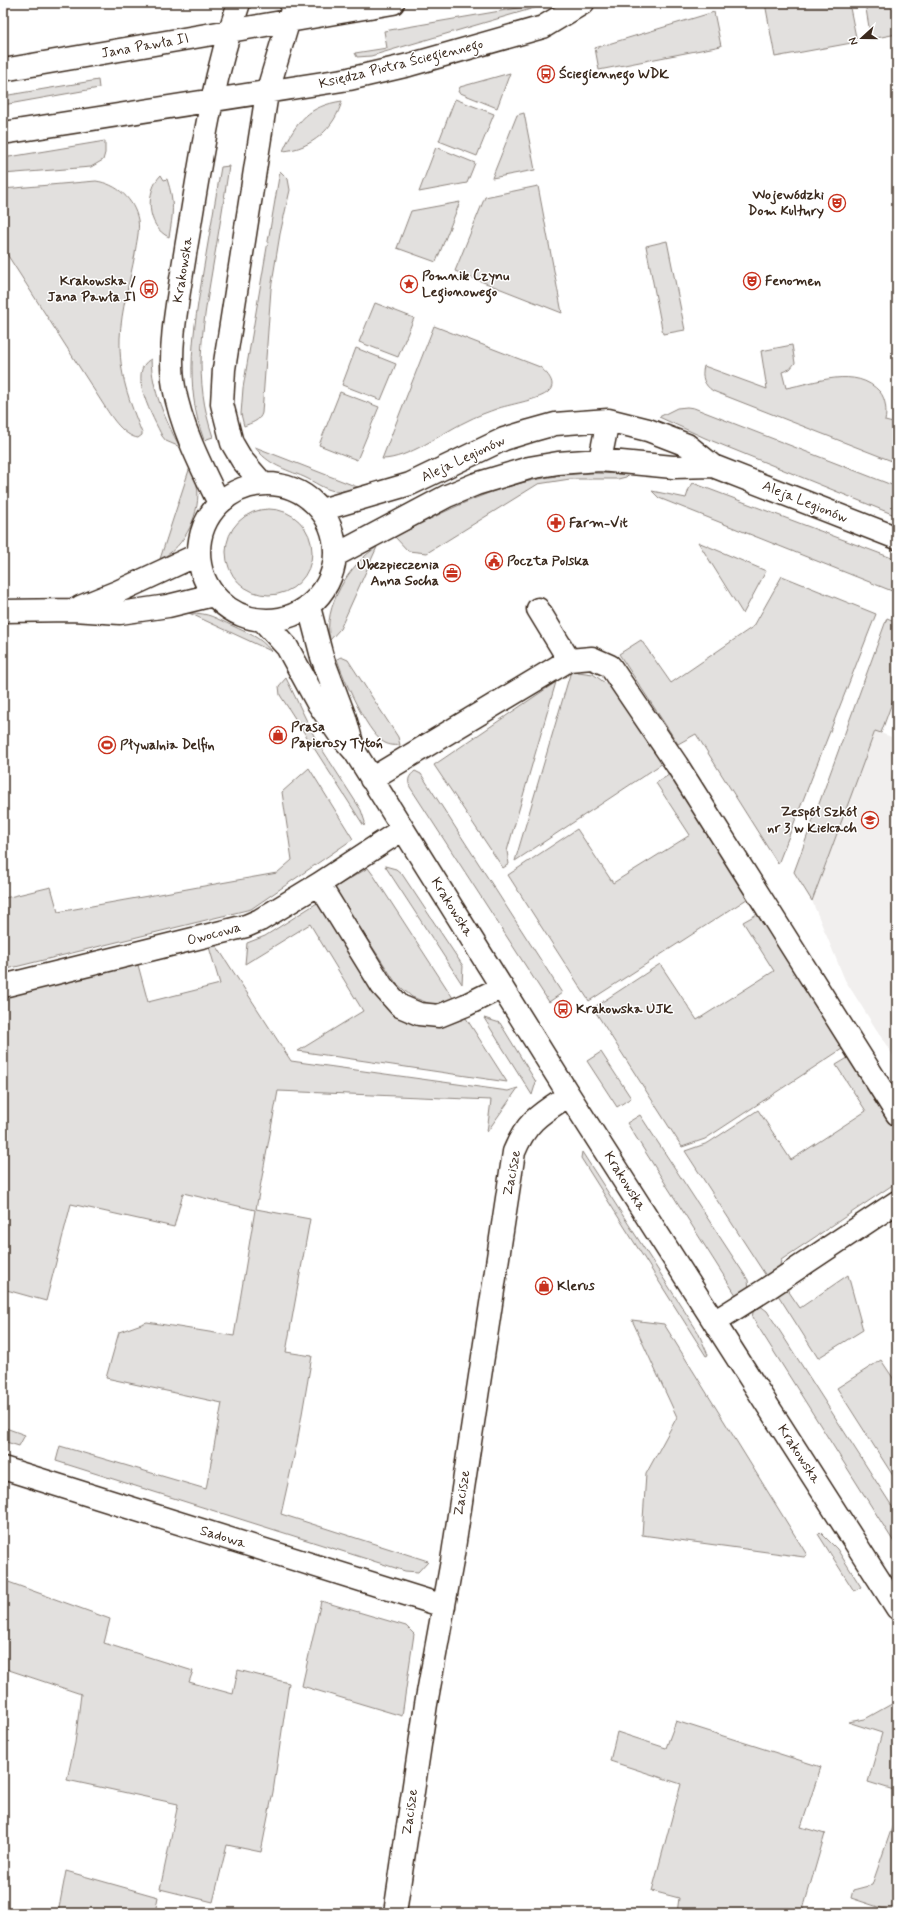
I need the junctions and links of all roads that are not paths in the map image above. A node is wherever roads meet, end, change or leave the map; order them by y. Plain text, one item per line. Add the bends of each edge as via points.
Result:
1 (239, 3) edge
2 (393, 3) edge
3 (583, 3) edge
4 (291, 12) edge
5 (229, 32) junction
6 (3, 70) edge
7 (267, 93) junction
8 (212, 102) junction
9 (3, 133) edge
10 (608, 420) junction
11 (600, 460) junction
12 (713, 466) junction
13 (262, 483) junction
14 (218, 502) junction
15 (321, 510) junction
16 (897, 538) edge
17 (197, 555) junction
18 (336, 555) junction
19 (213, 595) junction
20 (309, 607) junction
21 (538, 609) dead end
22 (74, 610) junction
23 (3, 611) edge
24 (264, 622) junction
25 (569, 660) junction
26 (355, 752) junction
27 (371, 779) junction
28 (402, 829) junction
29 (318, 884) junction
30 (3, 986) edge
31 (502, 987) junction
32 (568, 1094) junction
33 (897, 1114) edge
34 (897, 1202) edge
35 (714, 1322) junction
36 (3, 1468) edge
37 (444, 1606) junction
38 (897, 1608) edge
39 (395, 1913) edge

1 - 5 street, Krakowska
2 - 4 street
3 - 7 street, Księdza Piotra Ściegiennego via 543,27 349,79
4 - 5 street, Jana Pawła II
4 - 7 street
5 - 6 street, Jana Pawła II
5 - 8 street, Krakowska
7 - 8 street, Księdza Piotra Ściegiennego
7 - 13 street via 224,369 222,404 232,443 242,460
8 - 9 street
8 - 14 street, Krakowska via 179,293 172,356 174,386 181,415
10 - 11 street
10 - 12 street, Aleja Legionów via 648,430 687,445
10 - 15 street, Aleja Legionów via 555,424 504,439 410,484
11 - 12 street, Aleja Legionów via 673,467
11 - 18 street, Aleja Legionów via 529,468 476,484 447,496
12 - 16 street, Aleja Legionów
13 - 14 street via 238,489
13 - 15 street via 284,485 305,495
14 - 17 street via 207,518 200,536
15 - 18 street via 332,532
17 - 19 street via 202,576
17 - 22 street
18 - 20 street via 332,575 322,593
19 - 22 street via 168,606 120,613
19 - 24 street via 228,610
20 - 24 street via 290,617
20 - 26 street, Krakowska via 322,656
21 - 25 street
22 - 23 street
24 - 26 street, Krakowska via 287,647 317,702
25 - 27 street
25 - 33 street via 592,658 610,666 678,765
26 - 27 street, Krakowska
27 - 28 street, Krakowska
28 - 29 street, Owocowa
28 - 31 street, Krakowska
29 - 30 street, Owocowa via 246,926
29 - 31 street via 382,986 400,1006 420,1014 440,1016
31 - 32 street, Krakowska
32 - 35 street, Krakowska
32 - 37 street, Zacisze via 532,1121 522,1134 514,1152
34 - 35 street
35 - 38 street, Krakowska
36 - 37 street, Sadowa
37 - 39 street, Zacisze via 426,1704

